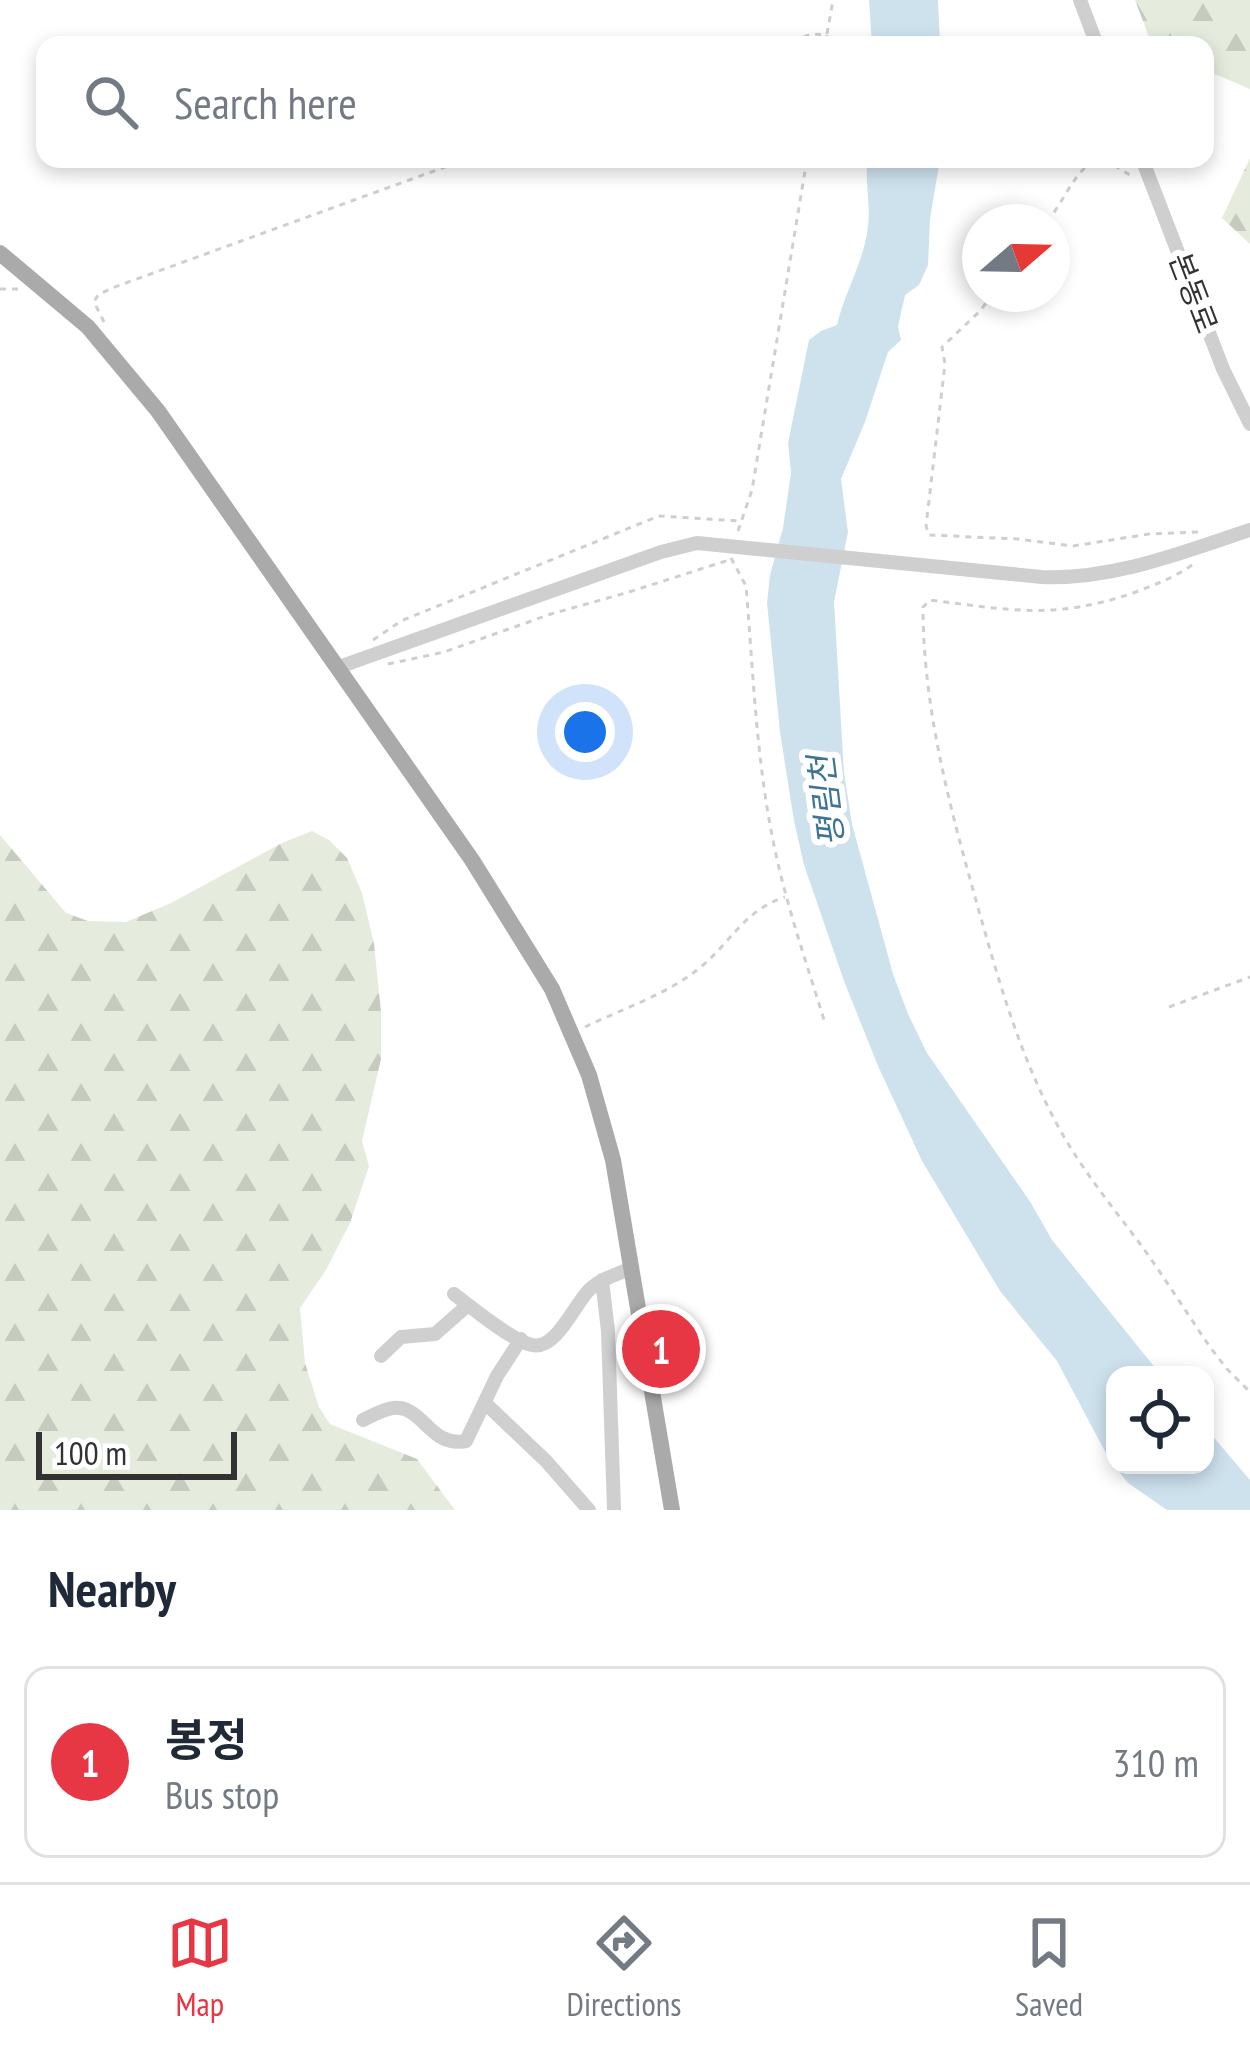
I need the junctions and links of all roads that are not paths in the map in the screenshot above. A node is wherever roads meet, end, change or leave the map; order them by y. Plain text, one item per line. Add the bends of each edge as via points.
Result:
1 (1080, 0) edge
2 (1094, 36) edge
3 (1145, 168) edge
4 (0, 254) edge
5 (1248, 416) edge
6 (1250, 530) edge
7 (339, 668) junction
8 (632, 1268) junction
9 (602, 1280) junction
10 (454, 1294) dead end
11 (468, 1305) junction
12 (521, 1339) junction
13 (381, 1356) dead end
14 (485, 1402) junction
15 (363, 1420) dead end
16 (589, 1510) edge
17 (614, 1510) edge
18 (672, 1510) edge

1 - 2 street
3 - 5 street, 본동로
4 - 7 main road via 124,368
6 - 7 street via 1078,578 697,543
7 - 8 main road via 552,989 608,1140
8 - 9 street
8 - 18 main road
9 - 12 street via 548,1343
9 - 17 street
10 - 11 street
11 - 12 street
11 - 13 street via 435,1334 401,1337
12 - 14 street
14 - 15 street via 466,1442 440,1439 402,1408
14 - 16 street

